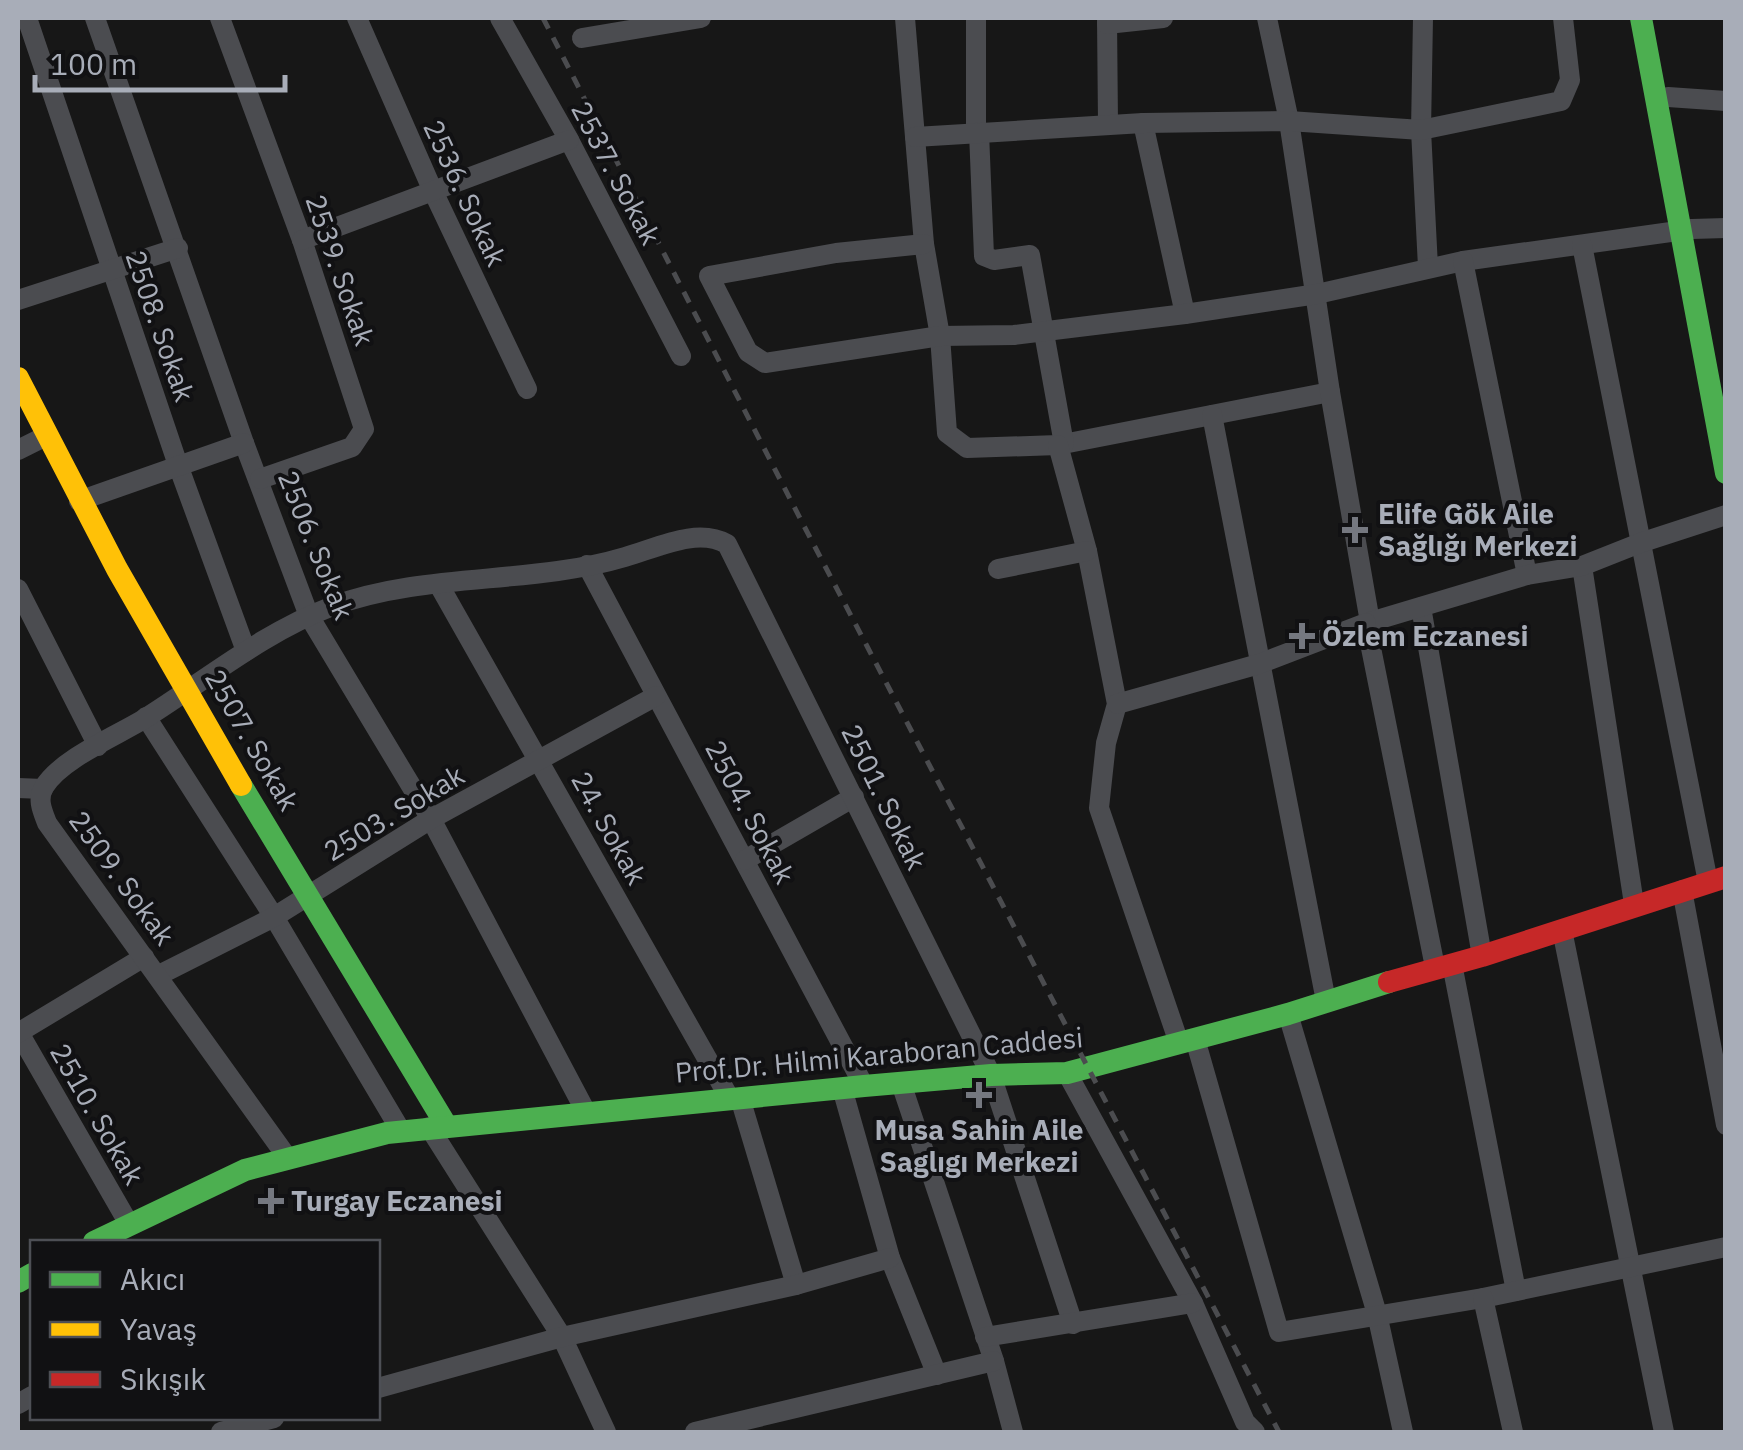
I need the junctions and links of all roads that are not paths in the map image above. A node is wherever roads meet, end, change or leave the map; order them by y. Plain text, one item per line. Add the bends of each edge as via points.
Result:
1 (95, 18) edge
2 (220, 18) edge
3 (357, 18) edge
4 (500, 18) edge
5 (702, 18) edge
6 (905, 18) edge
7 (976, 18) edge
8 (1163, 18) edge
9 (1267, 18) edge
10 (1423, 18) edge
11 (1563, 18) edge
12 (1641, 18) edge
13 (1654, 18) edge
14 (1107, 21) edge
15 (25, 30) edge
16 (582, 38) dead end
17 (1668, 97) junction
18 (1726, 100) edge
19 (1289, 121) junction
20 (1143, 122) junction
21 (1108, 124) junction
22 (1421, 130) junction
23 (978, 132) junction
24 (914, 137) junction
25 (569, 140) junction
26 (432, 189) junction
27 (1726, 228) edge
28 (1686, 230) junction
29 (302, 240) junction
30 (924, 244) junction
31 (1582, 244) junction
32 (178, 248) junction
33 (1463, 260) junction
34 (111, 267) junction
35 (1428, 267) junction
36 (1317, 294) junction
37 (18, 300) edge
38 (1184, 314) junction
39 (1042, 332) junction
40 (940, 336) junction
41 (681, 356) dead end
42 (18, 378) edge
43 (527, 389) dead end
44 (1330, 392) junction
45 (1212, 415) junction
46 (1726, 418) edge
47 (46, 436) junction
48 (244, 443) junction
49 (1061, 444) junction
50 (18, 450) edge
51 (178, 465) junction
52 (1726, 473) edge
53 (260, 479) junction
54 (79, 500) junction
55 (1726, 515) edge
56 (1640, 543) junction
57 (1087, 551) junction
58 (587, 565) junction
59 (1582, 566) junction
60 (998, 569) dead end
61 (1528, 575) junction
62 (440, 585) junction
63 (18, 589) edge
64 (1421, 607) junction
65 (309, 616) junction
66 (1368, 623) junction
67 (246, 651) junction
68 (1260, 664) junction
69 (188, 690) junction
70 (656, 696) junction
71 (1117, 704) junction
72 (146, 718) junction
73 (98, 746) junction
74 (539, 760) junction
75 (18, 788) edge
76 (43, 789) junction
77 (854, 797) junction
78 (431, 819) junction
79 (745, 860) junction
80 (1717, 879) edge
81 (1682, 890) junction
82 (309, 896) junction
83 (1634, 904) junction
84 (274, 916) junction
85 (1562, 930) junction
86 (1482, 956) junction
87 (144, 957) junction
88 (1443, 966) junction
89 (159, 975) junction
90 (1326, 1001) junction
91 (1288, 1014) junction
92 (18, 1032) edge
93 (1187, 1041) junction
94 (1067, 1073) junction
95 (991, 1076) junction
96 (902, 1083) junction
97 (853, 1087) junction
98 (735, 1099) junction
99 (586, 1112) junction
100 (1726, 1125) edge
101 (438, 1126) junction
102 (401, 1130) junction
103 (288, 1157) junction
104 (130, 1224) junction
105 (98, 1240) edge
106 (1726, 1247) edge
107 (890, 1258) junction
108 (1633, 1266) junction
109 (796, 1285) junction
110 (1516, 1292) junction
111 (1483, 1298) junction
112 (1194, 1303) junction
113 (1376, 1314) junction
114 (1073, 1324) junction
115 (562, 1337) junction
116 (985, 1337) junction
117 (994, 1362) junction
118 (937, 1376) junction
119 (380, 1387) edge
120 (265, 1420) edge
121 (230, 1428) edge
122 (606, 1432) edge
123 (695, 1432) edge
124 (1012, 1432) edge
125 (1255, 1432) edge
126 (1403, 1432) edge
127 (1513, 1432) edge
128 (1664, 1432) edge

1 - 32 street, 2506. Sokak
2 - 29 street, 2539. Sokak
3 - 26 street, 2536. Sokak
4 - 25 street, 2537. Sokak
5 - 16 street
6 - 24 street
7 - 23 street
8 - 14 street
9 - 19 street
10 - 22 street
11 - 22 street via 1570,80 1562,101
12 - 28 street
13 - 17 street
14 - 21 street
15 - 34 street, 2508. Sokak
17 - 18 street
17 - 28 street
19 - 20 street
19 - 22 street
19 - 36 street
20 - 21 street
20 - 38 street
21 - 23 street
22 - 35 street
23 - 24 street
23 - 39 street via 984,256 1030,255
24 - 30 street
25 - 26 street
25 - 41 street, 2537. Sokak
26 - 29 street
26 - 43 street, 2536. Sokak
27 - 28 street
28 - 31 street
28 - 46 street
28 - 52 street
29 - 53 street, 2539. Sokak via 364,429 352,446
30 - 40 street
30 - 40 street via 709,276 748,352 766,363
31 - 33 street
31 - 56 street
32 - 34 street
32 - 48 street, 2506. Sokak
33 - 35 street
33 - 61 street
34 - 37 street
34 - 51 street, 2508. Sokak
35 - 36 street
36 - 38 street
36 - 44 street
38 - 39 street
39 - 40 street
39 - 49 street
40 - 49 street via 947,432 967,448
42 - 47 street, 2507. Sokak
44 - 45 street
44 - 66 street
45 - 49 street
45 - 68 street
47 - 50 street
47 - 54 street, 2507. Sokak
48 - 51 street
48 - 53 street, 2506. Sokak
49 - 57 street
51 - 54 street
51 - 67 street, 2508. Sokak
53 - 65 street, 2506. Sokak
54 - 69 street, 2507. Sokak
55 - 56 street
56 - 59 street
56 - 80 street
57 - 60 street
57 - 71 street
58 - 62 street
58 - 70 street, 2504. Sokak
58 - 77 street, 2501. Sokak via 692,538 727,544
59 - 61 street
59 - 83 street
61 - 64 street
62 - 65 street
62 - 74 street, 24. Sokak
63 - 73 street
64 - 66 street
64 - 86 street
65 - 67 street, 2509. Sokak
65 - 78 street, 2506. Sokak
66 - 68 street
66 - 88 street
67 - 69 street, 2509. Sokak
68 - 71 street
68 - 90 street
69 - 72 street, 2509. Sokak
69 - 82 street, 2507. Sokak
70 - 74 street, 2503. Sokak
70 - 79 street, 2504. Sokak
71 - 93 street via 1100,808
72 - 73 street, 2509. Sokak
72 - 84 street
73 - 76 street, 2509. Sokak
74 - 78 street, 2503. Sokak
74 - 98 street, 24. Sokak
75 - 76 street
76 - 87 street, 2509. Sokak via 47,823
77 - 79 street
77 - 95 street, 2501. Sokak
78 - 82 street, 2503. Sokak
78 - 99 street, 2506. Sokak
79 - 97 street, 2504. Sokak
80 - 81 street, Prof.Dr. Hilmi Karaboran Caddesi
81 - 83 street, Prof.Dr. Hilmi Karaboran Caddesi
81 - 100 street
82 - 84 street, 2503. Sokak
82 - 101 street, 2507. Sokak
83 - 85 street, Prof.Dr. Hilmi Karaboran Caddesi
84 - 89 street, 2503. Sokak
84 - 102 street
85 - 86 street, Prof.Dr. Hilmi Karaboran Caddesi
85 - 108 street
86 - 88 street, Prof.Dr. Hilmi Karaboran Caddesi
87 - 89 street, 2509. Sokak
87 - 92 street
88 - 90 street, Prof.Dr. Hilmi Karaboran Caddesi
88 - 110 street
89 - 103 street, 2509. Sokak
90 - 91 street, Prof.Dr. Hilmi Karaboran Caddesi
91 - 93 street, Prof.Dr. Hilmi Karaboran Caddesi
91 - 113 street
92 - 104 street, 2510. Sokak
93 - 94 street, Prof.Dr. Hilmi Karaboran Caddesi
93 - 113 street via 1279,1332
94 - 95 street, Prof.Dr. Hilmi Karaboran Caddesi
94 - 112 street
95 - 96 street, Prof.Dr. Hilmi Karaboran Caddesi
95 - 114 street, 2501. Sokak
96 - 97 street, Prof.Dr. Hilmi Karaboran Caddesi
96 - 116 street
97 - 98 street, Prof.Dr. Hilmi Karaboran Caddesi
97 - 107 street, 2504. Sokak
98 - 99 street, Prof.Dr. Hilmi Karaboran Caddesi
98 - 109 street, 24. Sokak
99 - 101 street, Prof.Dr. Hilmi Karaboran Caddesi
101 - 102 street, Prof.Dr. Hilmi Karaboran Caddesi
101 - 115 street
102 - 103 street, Prof.Dr. Hilmi Karaboran Caddesi
103 - 104 street, Prof.Dr. Hilmi Karaboran Caddesi
104 - 105 street, Prof.Dr. Hilmi Karaboran Caddesi
106 - 108 street
107 - 109 street
107 - 118 street, 2504. Sokak
108 - 110 street
108 - 128 street
109 - 115 street
110 - 111 street
111 - 113 street
111 - 127 street
112 - 114 street
112 - 125 street
113 - 126 street
114 - 116 street
115 - 119 street
115 - 122 street
116 - 117 street
117 - 118 street
117 - 124 street
118 - 123 street
120 - 121 street

